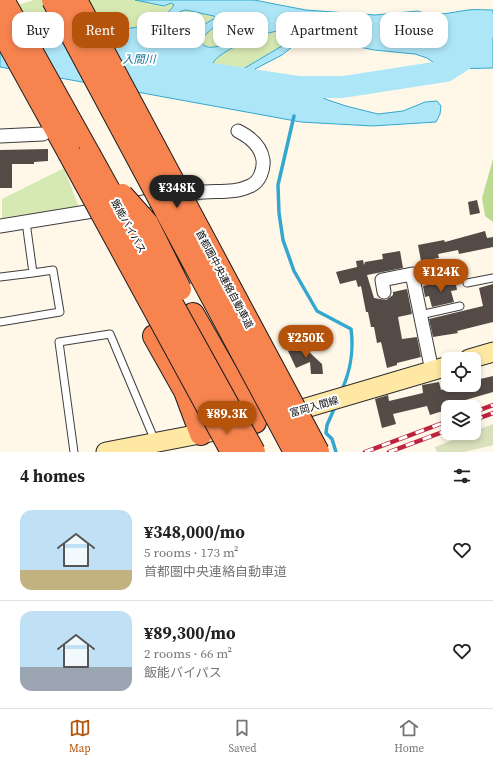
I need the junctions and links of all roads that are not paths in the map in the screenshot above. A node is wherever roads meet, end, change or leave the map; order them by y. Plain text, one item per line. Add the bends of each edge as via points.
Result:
1 (3, 0) edge
2 (53, 0) edge
3 (76, 0) edge
4 (0, 28) edge
5 (238, 131) dead end
6 (43, 134) dead end
7 (0, 136) edge
8 (83, 161) junction
9 (26, 222) junction
10 (0, 226) edge
11 (33, 273) junction
12 (0, 277) edge
13 (493, 278) edge
14 (467, 284) dead end
15 (384, 292) dead end
16 (460, 306) dead end
17 (420, 315) junction
18 (0, 322) edge
19 (493, 352) edge
20 (481, 356) edge
21 (440, 368) edge
22 (251, 423) junction
23 (201, 434) junction
24 (156, 442) junction
25 (74, 452) edge
26 (106, 452) edge
27 (226, 452) edge
28 (232, 452) edge
29 (254, 452) edge
30 (295, 452) edge
31 (318, 452) edge

1 - 8 highway, 飯能バイパス, bridge
2 - 30 highway, 首都圏中央連絡自動車道, bridge
3 - 31 highway, 首都圏中央連絡自動車道, bridge
4 - 8 highway, 飯能バイパス, bridge
5 - 9 street via 249,137 263,159 262,171 251,186
6 - 7 street
8 - 22 highway, bridge via 147,223
8 - 23 highway, bridge via 94,225 185,391
8 - 28 highway, 飯能バイパス, bridge
8 - 29 highway, 飯能バイパス, bridge
9 - 10 street
9 - 11 lane
11 - 12 lane
11 - 18 lane via 53,270 60,312
13 - 14 lane
15 - 17 street via 382,280 412,274
16 - 17 lane
17 - 21 street
19 - 20 main road
21 - 22 main road, 富岡入間線
22 - 23 main road, 富岡入間線
22 - 27 street via 247,433
23 - 24 main road, 富岡入間線
24 - 25 lane via 110,334 59,342
24 - 26 main road, 富岡入間線

